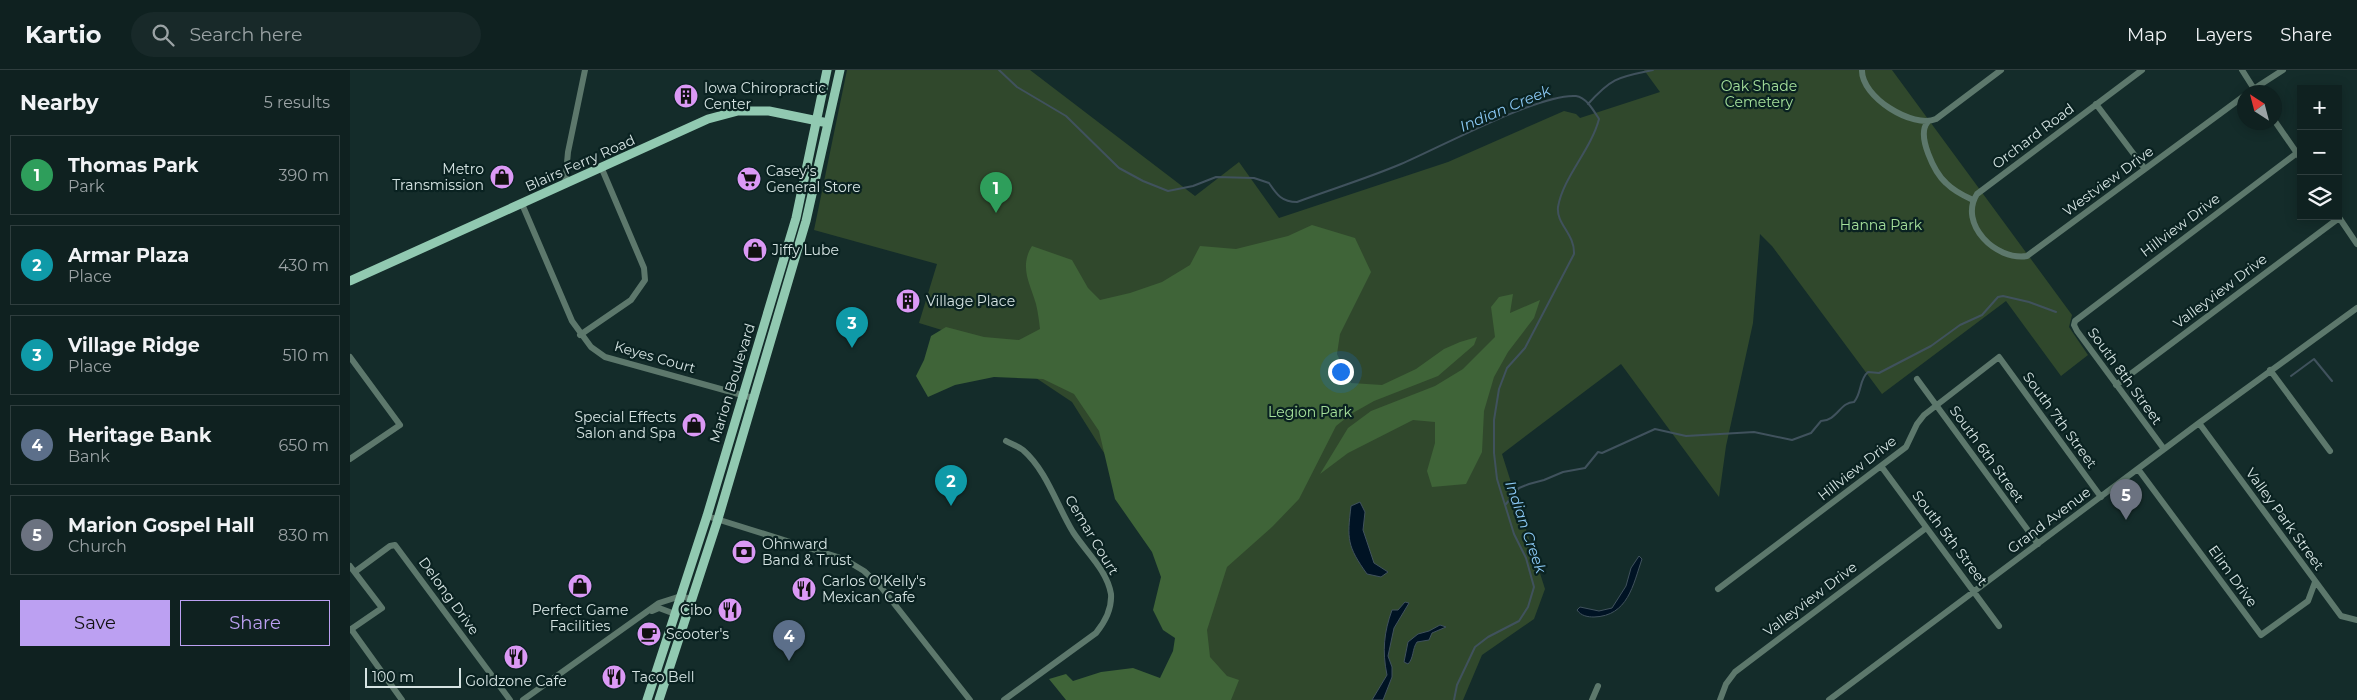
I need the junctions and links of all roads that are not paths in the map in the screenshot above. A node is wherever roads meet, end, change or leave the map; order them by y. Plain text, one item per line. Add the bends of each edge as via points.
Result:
1 (585, 70) edge
2 (827, 70) edge
3 (840, 70) edge
4 (1862, 70) edge
5 (2001, 70) edge
6 (2142, 70) edge
7 (2242, 70) edge
8 (2283, 70) edge
9 (2250, 85) edge
10 (2262, 85) edge
11 (2237, 101) edge
12 (2096, 104) junction
13 (818, 121) junction
14 (1927, 122) junction
15 (829, 124) junction
16 (2281, 130) edge
17 (2296, 153) joint
18 (602, 169) junction
19 (2145, 169) junction
20 (565, 185) junction
21 (1973, 200) junction
22 (522, 204) junction
23 (2335, 220) edge
24 (2341, 220) edge
25 (2357, 244) edge
26 (350, 281) edge
27 (2357, 308) edge
28 (2079, 316) joint
29 (580, 335) junction
30 (350, 357) edge
31 (1999, 357) joint
32 (352, 366) edge
33 (2270, 370) junction
34 (1917, 379) dead end
35 (2116, 385) junction
36 (743, 395) junction
37 (753, 398) junction
38 (1936, 405) junction
39 (2199, 423) junction
40 (1006, 442) dead end
41 (2164, 449) junction
42 (2330, 451) dead end
43 (350, 459) edge
44 (1881, 466) junction
45 (2138, 469) junction
46 (2101, 497) junction
47 (707, 516) junction
48 (718, 519) junction
49 (1926, 528) junction
50 (2038, 544) junction
51 (350, 566) edge
52 (356, 571) junction
53 (2316, 582) junction
54 (1718, 589) dead end
55 (1974, 592) junction
56 (681, 596) junction
57 (691, 599) junction
58 (644, 614) junction
59 (675, 614) junction
60 (2357, 620) edge
61 (1999, 626) dead end
62 (350, 629) edge
63 (1598, 686) dead end
64 (402, 700) edge
65 (510, 700) edge
66 (523, 700) edge
67 (647, 700) edge
68 (659, 700) edge
69 (970, 700) edge
70 (1004, 700) edge
71 (1592, 700) edge
72 (1720, 700) edge
73 (1829, 700) edge

1 - 20 street via 568,152
2 - 13 main road, Marion Boulevard
3 - 15 main road, Marion Boulevard
4 - 14 street via 1868,89 1881,101 1908,117
5 - 14 street via 1936,119
6 - 12 street, Orchard Road
7 - 9 street
8 - 10 street
11 - 19 street, Westview Drive
12 - 19 street
12 - 21 street, Orchard Road
13 - 15 main road, Blairs Ferry Road
13 - 18 main road, Blairs Ferry Road via 769,111 738,111 708,119
13 - 36 main road, Marion Boulevard via 796,218
14 - 21 street via 1923,137 1936,170 1946,183
15 - 37 main road, Marion Boulevard via 806,221
16 - 17 street
17 - 28 street, Hillview Drive
18 - 20 main road, Blairs Ferry Road
18 - 29 street via 644,268 645,280 631,300
19 - 21 street, Westview Drive via 2027,256 2000,251 1982,236 1972,220
20 - 22 main road, Blairs Ferry Road
22 - 26 main road, Blairs Ferry Road
22 - 29 street, Keyes Court
23 - 35 street, Valleyview Drive
24 - 25 street
27 - 33 street, Grand Avenue
28 - 35 street, South 8th Street via 2074,326
29 - 36 street, Keyes Court via 590,347 606,357
30 - 32 street
31 - 38 street, Hillview Drive
31 - 46 street, South 7th Street
32 - 43 street via 400,425
33 - 39 street, Grand Avenue
33 - 42 street
34 - 38 street, South 6th Street
35 - 41 street, South 8th Street
36 - 37 street, Keyes Court
36 - 47 main road, Marion Boulevard
37 - 48 main road, Marion Boulevard
38 - 44 street, Hillview Drive via 1917,424 1906,447
38 - 50 street, South 6th Street
39 - 41 street, Grand Avenue
39 - 53 street, Valley Park Street
40 - 70 street, Cemar Court via 1022,450 1040,472 1074,534 1099,566 1111,595 1105,622 1096,633
41 - 45 street, Grand Avenue
44 - 49 street, South 5th Street
44 - 54 street, Hillview Drive
45 - 46 street, Grand Avenue
45 - 53 street, Elim Drive via 2261,635 2308,601
46 - 50 street, Grand Avenue
47 - 48 street
47 - 56 main road, Marion Boulevard
48 - 57 main road, Marion Boulevard
48 - 69 street via 844,559 864,571 881,586
49 - 55 street, South 5th Street
49 - 72 street, Valleyview Drive via 1741,667 1726,684
50 - 55 street, Grand Avenue
51 - 52 street
52 - 62 street via 382,608
52 - 65 street, Delong Drive via 395,545
53 - 60 street, Valley Park Street via 2341,616
55 - 61 street, South 5th Street
55 - 73 street, Grand Avenue
56 - 57 street
56 - 58 street via 659,603
56 - 59 main road, Marion Boulevard
57 - 68 main road, Marion Boulevard
58 - 59 street via 659,608
58 - 66 street
59 - 67 main road, Marion Boulevard
62 - 64 street
63 - 71 street

